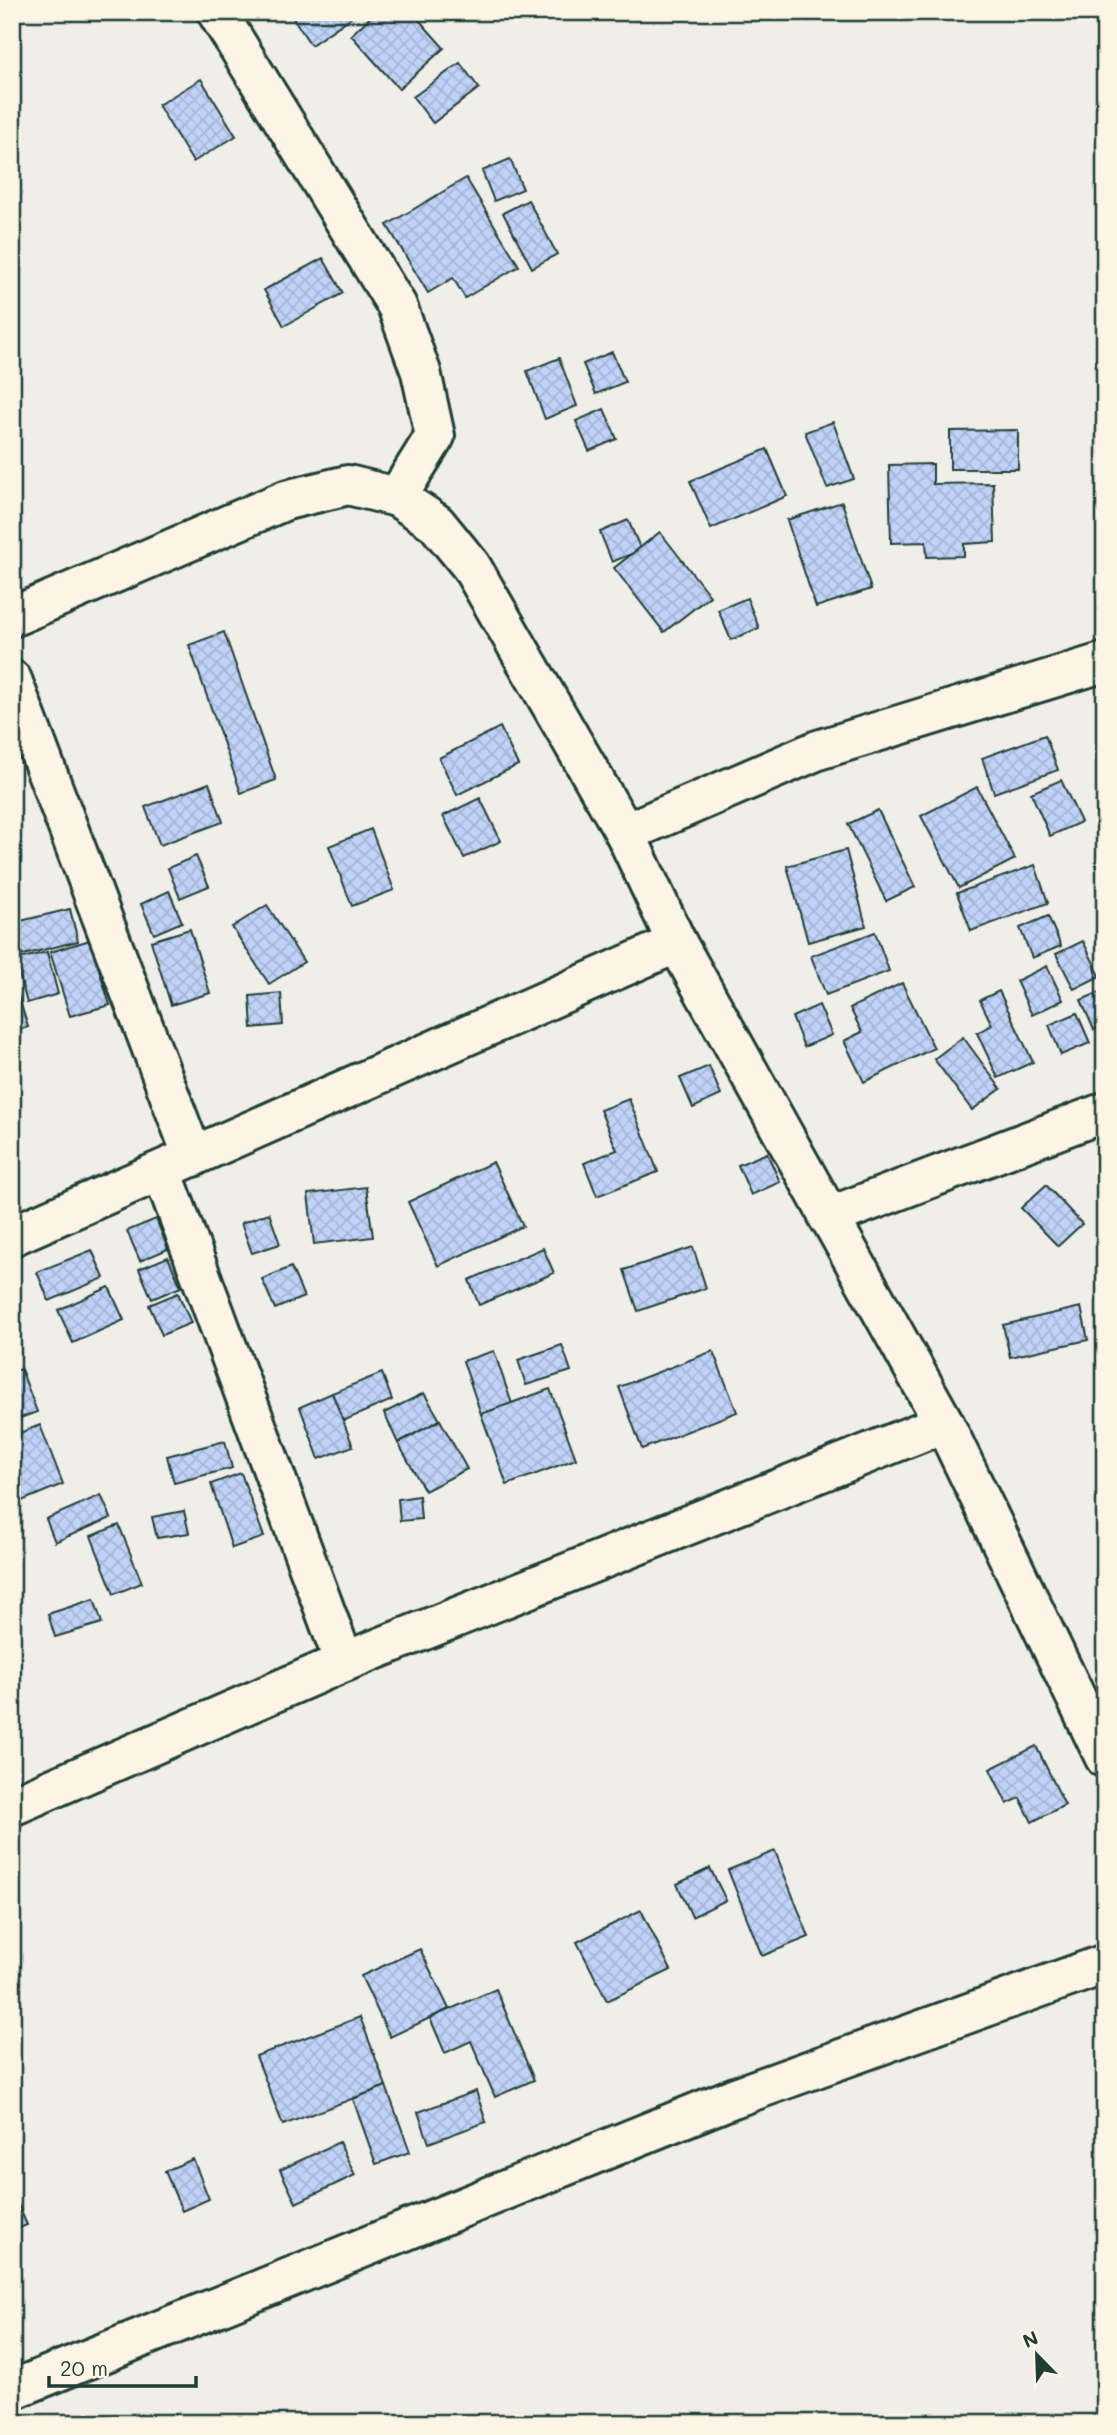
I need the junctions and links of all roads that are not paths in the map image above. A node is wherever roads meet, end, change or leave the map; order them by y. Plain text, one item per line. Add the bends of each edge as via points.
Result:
1 (217, 12) edge
2 (397, 497) junction
3 (12, 617) edge
4 (1105, 662) edge
5 (12, 680) edge
6 (625, 832) junction
7 (677, 943) junction
8 (1105, 1112) edge
9 (177, 1164) junction
10 (828, 1217) junction
11 (12, 1236) edge
12 (944, 1423) junction
13 (344, 1662) junction
14 (1105, 1758) edge
15 (12, 1806) edge
16 (1105, 1964) edge
17 (12, 2390) edge

1 - 2 street via 397,306 421,372 435,436
2 - 3 street via 348,485 286,500
2 - 6 street via 436,523 471,566
4 - 6 street via 818,750
5 - 9 street
6 - 7 street
7 - 9 street
7 - 10 street
8 - 10 street
9 - 11 street
9 - 13 street
10 - 12 street
12 - 13 street
12 - 14 street
13 - 15 street
16 - 17 street via 733,2098

